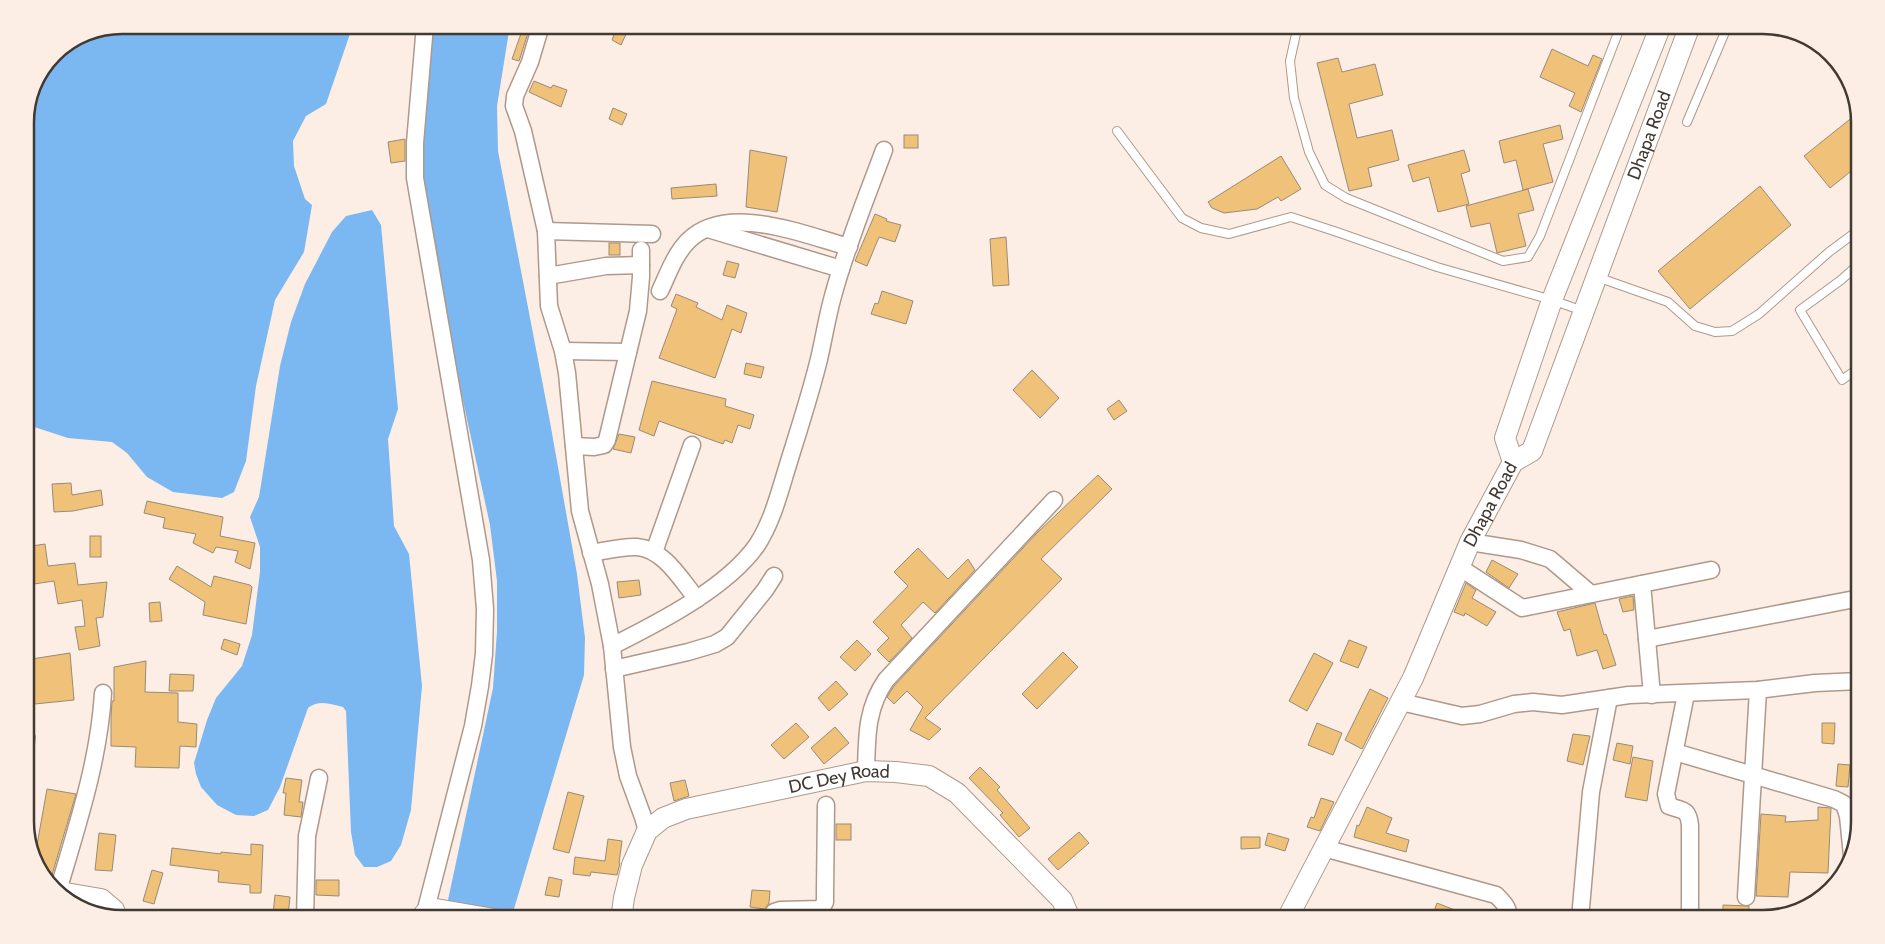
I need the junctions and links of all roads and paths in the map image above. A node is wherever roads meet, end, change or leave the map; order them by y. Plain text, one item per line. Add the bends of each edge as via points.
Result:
1 (424, 34) edge
2 (538, 34) edge
3 (1296, 34) edge
4 (1618, 34) edge
5 (1657, 34) edge
6 (1687, 34) edge
7 (1724, 34) edge
8 (1687, 122) dead end
9 (1117, 131) dead end
10 (884, 150) dead end
11 (708, 229) junction
12 (546, 231) junction
13 (652, 234) dead end
14 (1851, 236) edge
15 (848, 247) junction
16 (841, 268) junction
17 (1851, 271) edge
18 (548, 276) junction
19 (1596, 277) junction
20 (660, 291) dead end
21 (1552, 300) junction
22 (1583, 311) junction
23 (563, 351) junction
24 (628, 352) junction
25 (1851, 374) edge
26 (692, 445) dead end
27 (574, 446) junction
28 (1513, 462) junction
29 (1054, 500) dead end
30 (1470, 542) junction
31 (654, 552) junction
32 (591, 553) junction
33 (1458, 567) junction
34 (1711, 570) dead end
35 (774, 576) dead end
36 (1642, 584) junction
37 (1591, 594) junction
38 (697, 598) junction
39 (1851, 600) edge
40 (1647, 640) junction
41 (612, 646) junction
42 (614, 669) junction
43 (1851, 681) edge
44 (1758, 690) junction
45 (103, 693) dead end
46 (1686, 694) junction
47 (1652, 695) junction
48 (1609, 698) junction
49 (1401, 702) junction
50 (1675, 752) junction
51 (866, 771) junction
52 (1753, 775) junction
53 (320, 778) dead end
54 (826, 805) dead end
55 (647, 831) junction
56 (1850, 838) edge
57 (1324, 848) junction
58 (61, 885) edge
59 (72, 894) edge
60 (1746, 897) dead end
61 (114, 910) edge
62 (305, 910) edge
63 (428, 910) edge
64 (622, 910) edge
65 (780, 910) edge
66 (1066, 910) edge
67 (1291, 910) edge
68 (1507, 910) edge
69 (1581, 910) edge
70 (1690, 910) edge

1 - 63 street via 415,178 481,560 485,609 484,654 473,726
2 - 12 street via 514,106 530,157
3 - 4 lane via 1290,62 1294,98 1309,152 1325,185 1346,198 1503,261 1528,257 1540,236
5 - 21 street
6 - 19 street, Dhapa Road
7 - 8 lane
9 - 21 lane via 1182,218 1201,228 1229,234 1291,217 1436,267
10 - 15 street
11 - 15 street via 737,222 765,225
11 - 16 street
11 - 20 street via 688,241
12 - 13 street
12 - 18 street
14 - 19 lane via 1759,314 1732,331 1715,332 1694,326 1668,302
15 - 16 street
16 - 38 street via 819,360 767,526 741,563
17 - 25 lane via 1800,310 1842,380
18 - 23 street via 549,306
18 - 24 street via 641,258 638,311
19 - 22 street, Dhapa Road
21 - 22 lane
21 - 28 street via 1505,438
22 - 28 street, Dhapa Road via 1532,451
23 - 24 street
23 - 27 street
24 - 27 street via 604,445 594,448
26 - 31 street
27 - 32 street via 580,511
28 - 30 street, Dhapa Road
29 - 51 street via 886,680 872,707
30 - 33 street, Dhapa Road
30 - 37 street via 1521,550 1550,559
31 - 32 street via 635,547
31 - 38 street
32 - 41 street
33 - 37 street via 1522,608
33 - 49 street, Dhapa Road
34 - 36 street
35 - 42 street via 727,636 715,644
36 - 37 street
36 - 40 street
38 - 41 street
39 - 40 street
40 - 47 street
41 - 42 street
42 - 55 street via 622,747 628,776
43 - 44 street
44 - 46 street
44 - 52 street
45 - 58 street via 93,767
46 - 47 street
46 - 50 street
47 - 48 street
48 - 49 street via 1562,705 1514,704 1462,716
48 - 69 street via 1591,792
49 - 57 street, Dhapa Road
50 - 52 street
50 - 70 street via 1666,794 1669,806 1686,811 1688,815
51 - 55 street, DC Dey Road via 686,809 663,818
51 - 66 street, DC Dey Road via 929,776 957,792 1062,900
52 - 56 street via 1844,804
52 - 60 street
53 - 62 street via 307,836
54 - 65 street via 825,892 821,909
55 - 64 street via 632,865
57 - 67 street, Dhapa Road
57 - 68 street via 1496,895
59 - 61 street via 101,899

